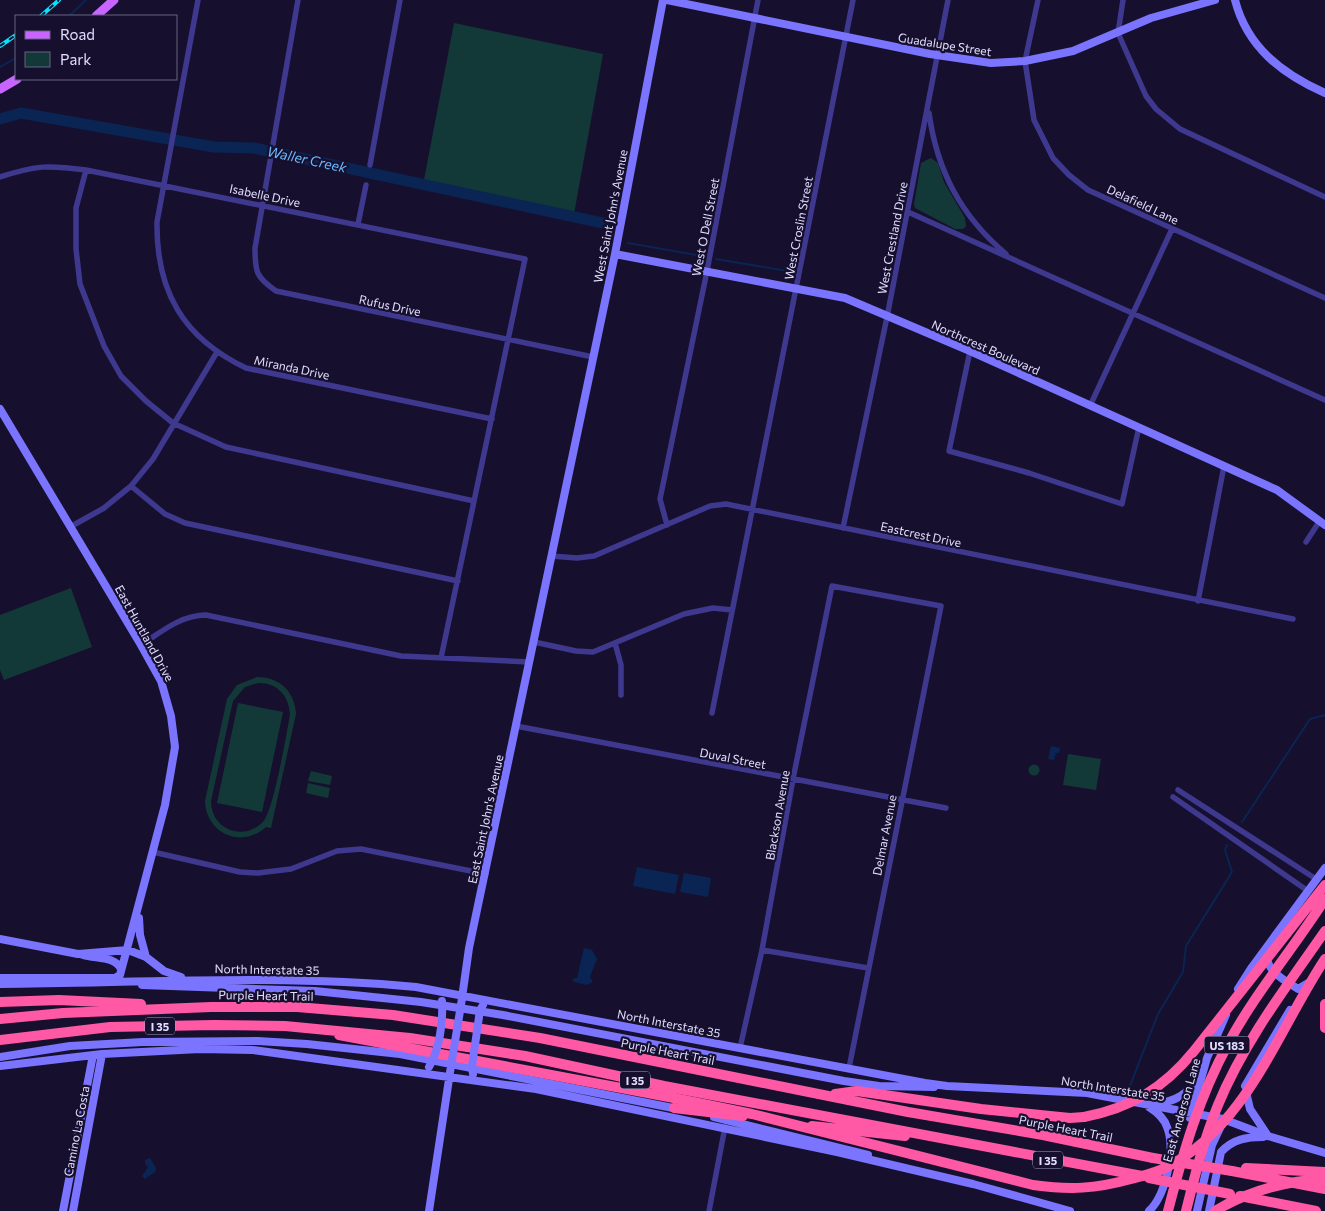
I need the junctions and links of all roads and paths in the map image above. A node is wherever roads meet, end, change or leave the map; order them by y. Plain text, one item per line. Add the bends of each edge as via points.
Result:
1 (114, 0) edge
2 (198, 0) edge
3 (298, 0) edge
4 (400, 0) edge
5 (663, 0) edge
6 (667, 0) edge
7 (758, 0) edge
8 (853, 0) edge
9 (948, 0) edge
10 (1038, 0) edge
11 (1123, 0) edge
12 (1214, 0) edge
13 (1235, 0) edge
14 (97, 15) edge
15 (755, 18) junction
16 (1118, 33) junction
17 (845, 38) junction
18 (938, 56) junction
19 (1025, 61) junction
20 (15, 80) edge
21 (0, 89) edge
22 (1325, 93) edge
23 (928, 106) junction
24 (370, 165) dead end
25 (86, 170) junction
26 (0, 177) edge
27 (164, 184) junction
28 (366, 185) dead end
29 (1325, 197) edge
30 (262, 205) junction
31 (908, 212) junction
32 (358, 224) junction
33 (1172, 229) junction
34 (615, 254) junction
35 (1012, 260) junction
36 (707, 271) junction
37 (796, 288) junction
38 (1325, 298) edge
39 (1134, 314) junction
40 (887, 317) junction
41 (509, 340) junction
42 (970, 351) junction
43 (217, 352) junction
44 (593, 357) junction
45 (1325, 400) edge
46 (1090, 406) junction
47 (0, 409) edge
48 (492, 419) junction
49 (174, 423) junction
50 (1139, 427) junction
51 (577, 435) joint
52 (1224, 466) junction
53 (131, 486) junction
54 (474, 500) junction
55 (752, 509) junction
56 (1322, 523) edge
57 (667, 525) junction
58 (70, 526) junction
59 (843, 528) junction
60 (1306, 542) dead end
61 (552, 556) junction
62 (458, 581) junction
63 (1198, 601) junction
64 (941, 606) joint
65 (732, 610) junction
66 (1293, 619) dead end
67 (534, 642) junction
68 (615, 644) junction
69 (141, 645) junction
70 (441, 658) junction
71 (530, 662) junction
72 (621, 696) dead end
73 (712, 713) dead end
74 (516, 726) junction
75 (793, 780) junction
76 (1178, 790) dead end
77 (1173, 797) dead end
78 (901, 799) junction
79 (946, 808) dead end
80 (153, 852) junction
81 (1325, 868) edge
82 (486, 874) junction
83 (1321, 882) edge
84 (1308, 891) junction
85 (1325, 899) edge
86 (138, 909) junction
87 (1325, 931) edge
88 (0, 939) edge
89 (1271, 943) junction
90 (128, 950) junction
91 (762, 950) junction
92 (78, 954) junction
93 (146, 958) junction
94 (1325, 960) edge
95 (868, 968) junction
96 (121, 969) junction
97 (0, 978) edge
98 (1314, 978) junction
99 (198, 979) junction
100 (115, 983) junction
101 (0, 984) edge
102 (436, 991) junction
103 (463, 994) junction
104 (494, 1000) junction
105 (0, 1002) edge
106 (1325, 1004) edge
107 (166, 1007) junction
108 (0, 1019) edge
109 (1325, 1028) edge
110 (321, 1029) junction
111 (0, 1040) edge
112 (740, 1048) junction
113 (102, 1054) junction
114 (93, 1055) junction
115 (0, 1057) edge
116 (1207, 1058) junction
117 (0, 1066) edge
118 (849, 1068) junction
119 (416, 1073) junction
120 (449, 1078) junction
121 (479, 1082) junction
122 (1247, 1082) junction
123 (947, 1086) junction
124 (828, 1095) junction
125 (674, 1103) junction
126 (1146, 1104) junction
127 (1192, 1113) junction
128 (1223, 1119) junction
129 (724, 1127) junction
130 (1268, 1136) junction
131 (948, 1139) junction
132 (1325, 1153) edge
133 (900, 1166) junction
134 (1232, 1169) junction
135 (1325, 1172) edge
136 (1325, 1180) edge
137 (1325, 1189) edge
138 (64, 1211) edge
139 (73, 1211) edge
140 (429, 1211) edge
141 (709, 1211) edge
142 (1070, 1211) edge
143 (1149, 1211) edge
144 (1164, 1211) edge
145 (1168, 1211) edge
146 (1186, 1211) edge
147 (1197, 1211) edge
148 (1209, 1211) edge
149 (1215, 1211) edge
150 (1316, 1211) edge

1 - 14 main road
2 - 27 street, Miranda Drive
3 - 30 street, Rufus Drive
4 - 24 street
5 - 34 main road, West Saint John's Avenue
6 - 15 main road, Guadalupe Street
7 - 15 street, West O Dell Street
8 - 17 street, West Croslin Street
9 - 18 street, West Crestland Drive
10 - 19 street
11 - 16 street
12 - 16 main road, Guadalupe Street via 1151,18
13 - 22 main road via 1246,27 1264,54 1292,76
15 - 17 main road, Guadalupe Street
15 - 36 street, West O Dell Street
16 - 19 main road, Guadalupe Street via 1073,51
16 - 29 street via 1146,96 1166,119 1180,129
17 - 18 main road, Guadalupe Street
17 - 37 street, West Croslin Street
18 - 19 main road, Guadalupe Street via 975,62
18 - 23 street, West Crestland Drive
19 - 33 street, Delafield Lane via 1034,120 1045,145 1061,167 1088,190
20 - 21 main road
23 - 31 street, West Crestland Drive
23 - 35 street via 937,152 951,189 977,227
25 - 26 street, Isabelle Drive via 47,165
25 - 27 street, Isabelle Drive
25 - 49 street via 76,208 80,284 104,346 121,376
27 - 30 street, Isabelle Drive
27 - 43 street, Miranda Drive via 157,222 157,249 166,287 185,322
28 - 32 street
30 - 32 street, Isabelle Drive
30 - 41 street, Rufus Drive via 255,268 260,280 276,291
31 - 35 street
31 - 40 street, West Crestland Drive
32 - 41 street, Isabelle Drive via 525,259
33 - 38 street, Delafield Lane
33 - 39 street
34 - 36 main road, Northcrest Boulevard
34 - 44 main road, West Saint John's Avenue
35 - 39 street
36 - 37 main road, Northcrest Boulevard
36 - 57 street, West O Dell Street via 660,499
37 - 40 main road, Northcrest Boulevard via 845,298
37 - 55 street, West Croslin Street
39 - 45 street
39 - 46 street
40 - 42 main road, Northcrest Boulevard
40 - 59 street, West Crestland Drive
41 - 44 street, Rufus Drive
41 - 48 street
42 - 46 main road, Northcrest Boulevard
42 - 50 street via 949,451 1122,504
43 - 48 street, Miranda Drive via 246,368 262,372
43 - 49 street
44 - 51 main road, West Saint John's Avenue
46 - 50 main road, Northcrest Boulevard
47 - 58 main road, East Huntland Drive
48 - 54 street
49 - 53 street via 153,459
49 - 54 street via 226,447
50 - 52 main road, Northcrest Boulevard
51 - 61 main road, East Saint John's Avenue
52 - 56 main road, Northcrest Boulevard via 1277,490
52 - 63 street
53 - 58 street via 104,508
53 - 62 street via 165,514 185,523
54 - 62 street
55 - 57 street, Eastcrest Drive via 716,505
55 - 59 street, Eastcrest Drive
55 - 65 street, West Croslin Street
56 - 60 street
57 - 61 street, Eastcrest Drive via 594,556
58 - 69 main road, East Huntland Drive
59 - 63 street, Eastcrest Drive
61 - 67 main road, East Saint John's Avenue
62 - 70 street
63 - 66 street, Eastcrest Drive
64 - 75 street, Blackson Avenue via 832,586
64 - 78 street, Delmar Avenue
65 - 68 street via 713,608 684,614
65 - 73 street, West Croslin Street
67 - 68 street via 586,652
67 - 71 main road, East Saint John's Avenue
68 - 72 street via 621,665
69 - 70 street via 176,623 206,615 402,656
69 - 80 main road, East Huntland Drive via 163,687 173,722 175,746
70 - 71 street
71 - 74 main road, East Saint John's Avenue
74 - 75 street, Duval Street
74 - 82 main road, East Saint John's Avenue
75 - 78 street, Duval Street
75 - 91 street, Blackson Avenue
76 - 83 street
77 - 84 street
78 - 79 street, Duval Street
78 - 95 street, Delmar Avenue
80 - 82 street via 240,872 258,873 291,869 337,851 361,849
80 - 86 main road, East Huntland Drive
81 - 83 main road, East Anderson Lane
82 - 103 main road, East Saint John's Avenue via 469,948
83 - 84 main road, East Anderson Lane
83 - 124 highway, bridge via 1194,1051 1172,1075 1136,1101 1084,1116 1055,1117 857,1091
84 - 89 main road, East Anderson Lane
85 - 145 highway, US 183, bridge via 1239,1024 1217,1064 1187,1137
86 - 90 main road, East Huntland Drive
86 - 93 main road
87 - 146 highway, US 183, bridge via 1252,1038 1235,1071 1208,1132
88 - 92 main road
89 - 98 main road via 1267,954 1271,968 1298,988
89 - 116 main road, East Anderson Lane via 1232,1001
90 - 92 main road
90 - 93 main road
90 - 96 main road, East Huntland Drive
91 - 95 street
91 - 112 street, Blackson Avenue
92 - 96 main road via 116,962
93 - 99 main road via 178,977
94 - 98 main road
94 - 125 highway, bridge via 1250,1086 1226,1118 1195,1149 1166,1168 1099,1187 1081,1189 1033,1185 752,1114
95 - 118 street, Delmar Avenue
96 - 97 main road via 115,978
98 - 122 main road via 1298,997
99 - 100 main road, North Interstate 35
99 - 102 main road, North Interstate 35 via 368,982
100 - 101 main road, North Interstate 35
100 - 123 main road via 315,991 421,1002 844,1082 923,1088
102 - 103 main road, North Interstate 35
102 - 119 main road, bridge via 442,1001 434,1059 429,1067
103 - 104 main road, North Interstate 35
103 - 120 main road, East Saint John's Avenue, bridge
104 - 112 main road, North Interstate 35
104 - 121 main road, bridge via 480,1010 472,1066
105 - 107 highway via 126,1002
106 - 109 highway
107 - 108 highway, Purple Heart Trail / I 35
107 - 124 highway, Purple Heart Trail / I 35 via 297,1007 437,1021
110 - 111 highway, I 35 via 214,1025 110,1027
110 - 125 highway via 349,1038
110 - 131 highway, I 35 via 410,1038 525,1056 664,1086
112 - 118 main road, North Interstate 35
113 - 114 main road
113 - 119 main road via 253,1050
113 - 139 main road, Camino La Costa
114 - 117 main road
114 - 138 main road, Camino La Costa
115 - 125 main road via 70,1046 143,1042 207,1040 307,1044 400,1054
116 - 126 main road via 1191,1089 1171,1101
116 - 127 main road, East Anderson Lane
118 - 123 main road, North Interstate 35
119 - 120 main road
120 - 121 main road
120 - 140 main road, East Saint John's Avenue
121 - 129 main road
122 - 128 main road
122 - 130 main road via 1250,1108
123 - 126 main road, North Interstate 35 via 1060,1090
124 - 134 highway, Purple Heart Trail / I 35, bridge via 1153,1158
125 - 131 highway via 888,1135
125 - 133 main road via 854,1150
126 - 127 main road, North Interstate 35
126 - 143 main road via 1164,1120 1171,1147 1161,1197
127 - 128 main road, North Interstate 35
127 - 144 main road, East Anderson Lane
128 - 130 main road, North Interstate 35
128 - 147 main road via 1212,1145
129 - 133 main road
129 - 141 street
130 - 132 main road, North Interstate 35
130 - 148 main road via 1237,1140 1221,1152
131 - 150 highway, I 35, bridge
133 - 142 main road
134 - 135 highway
134 - 137 highway, Purple Heart Trail / I 35
136 - 149 highway, bridge via 1268,1188

